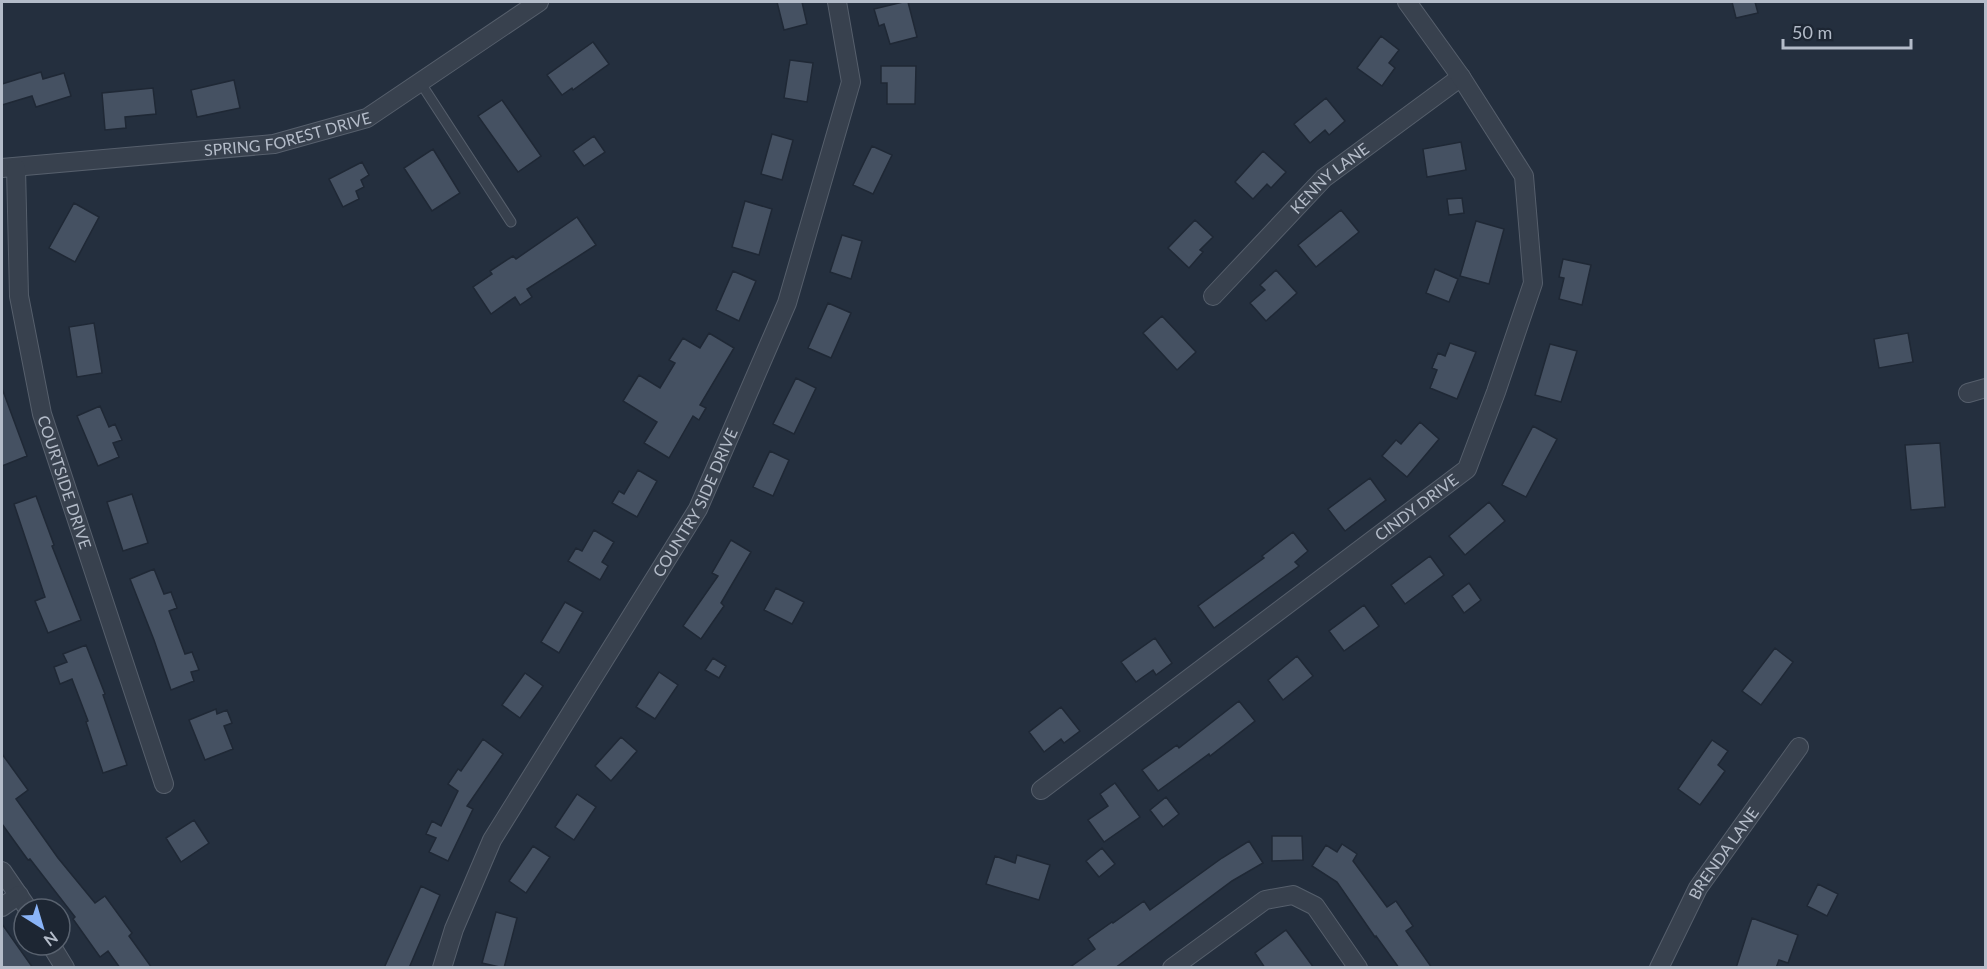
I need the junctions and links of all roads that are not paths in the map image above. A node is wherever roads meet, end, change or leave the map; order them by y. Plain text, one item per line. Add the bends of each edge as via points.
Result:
1 (539, 2) edge
2 (837, 2) edge
3 (1407, 2) edge
4 (1461, 77) junction
5 (420, 82) junction
6 (9, 168) edge
7 (511, 222) dead end
8 (1213, 296) dead end
9 (1799, 747) dead end
10 (164, 784) dead end
11 (1041, 790) dead end
12 (2, 872) edge
13 (20, 897) edge
14 (441, 968) edge
15 (1172, 968) edge
16 (1358, 968) edge
17 (1659, 968) edge

1 - 5 street, SPRING FOREST DRIVE
2 - 14 street, COUNTRY SIDE DRIVE via 851,82 787,303 698,509 492,840
3 - 4 street, CINDY DRIVE
4 - 8 street, KENNY LANE via 1324,178
4 - 11 street, CINDY DRIVE via 1524,176 1533,283 1467,469
5 - 6 street, SPRING FOREST DRIVE via 367,118 274,144
5 - 7 lane
6 - 10 street, COURTSIDE DRIVE via 19,296 42,414
9 - 17 street, BRENDA LANE via 1698,888
12 - 13 street
15 - 16 street via 1265,900 1293,895 1315,906

